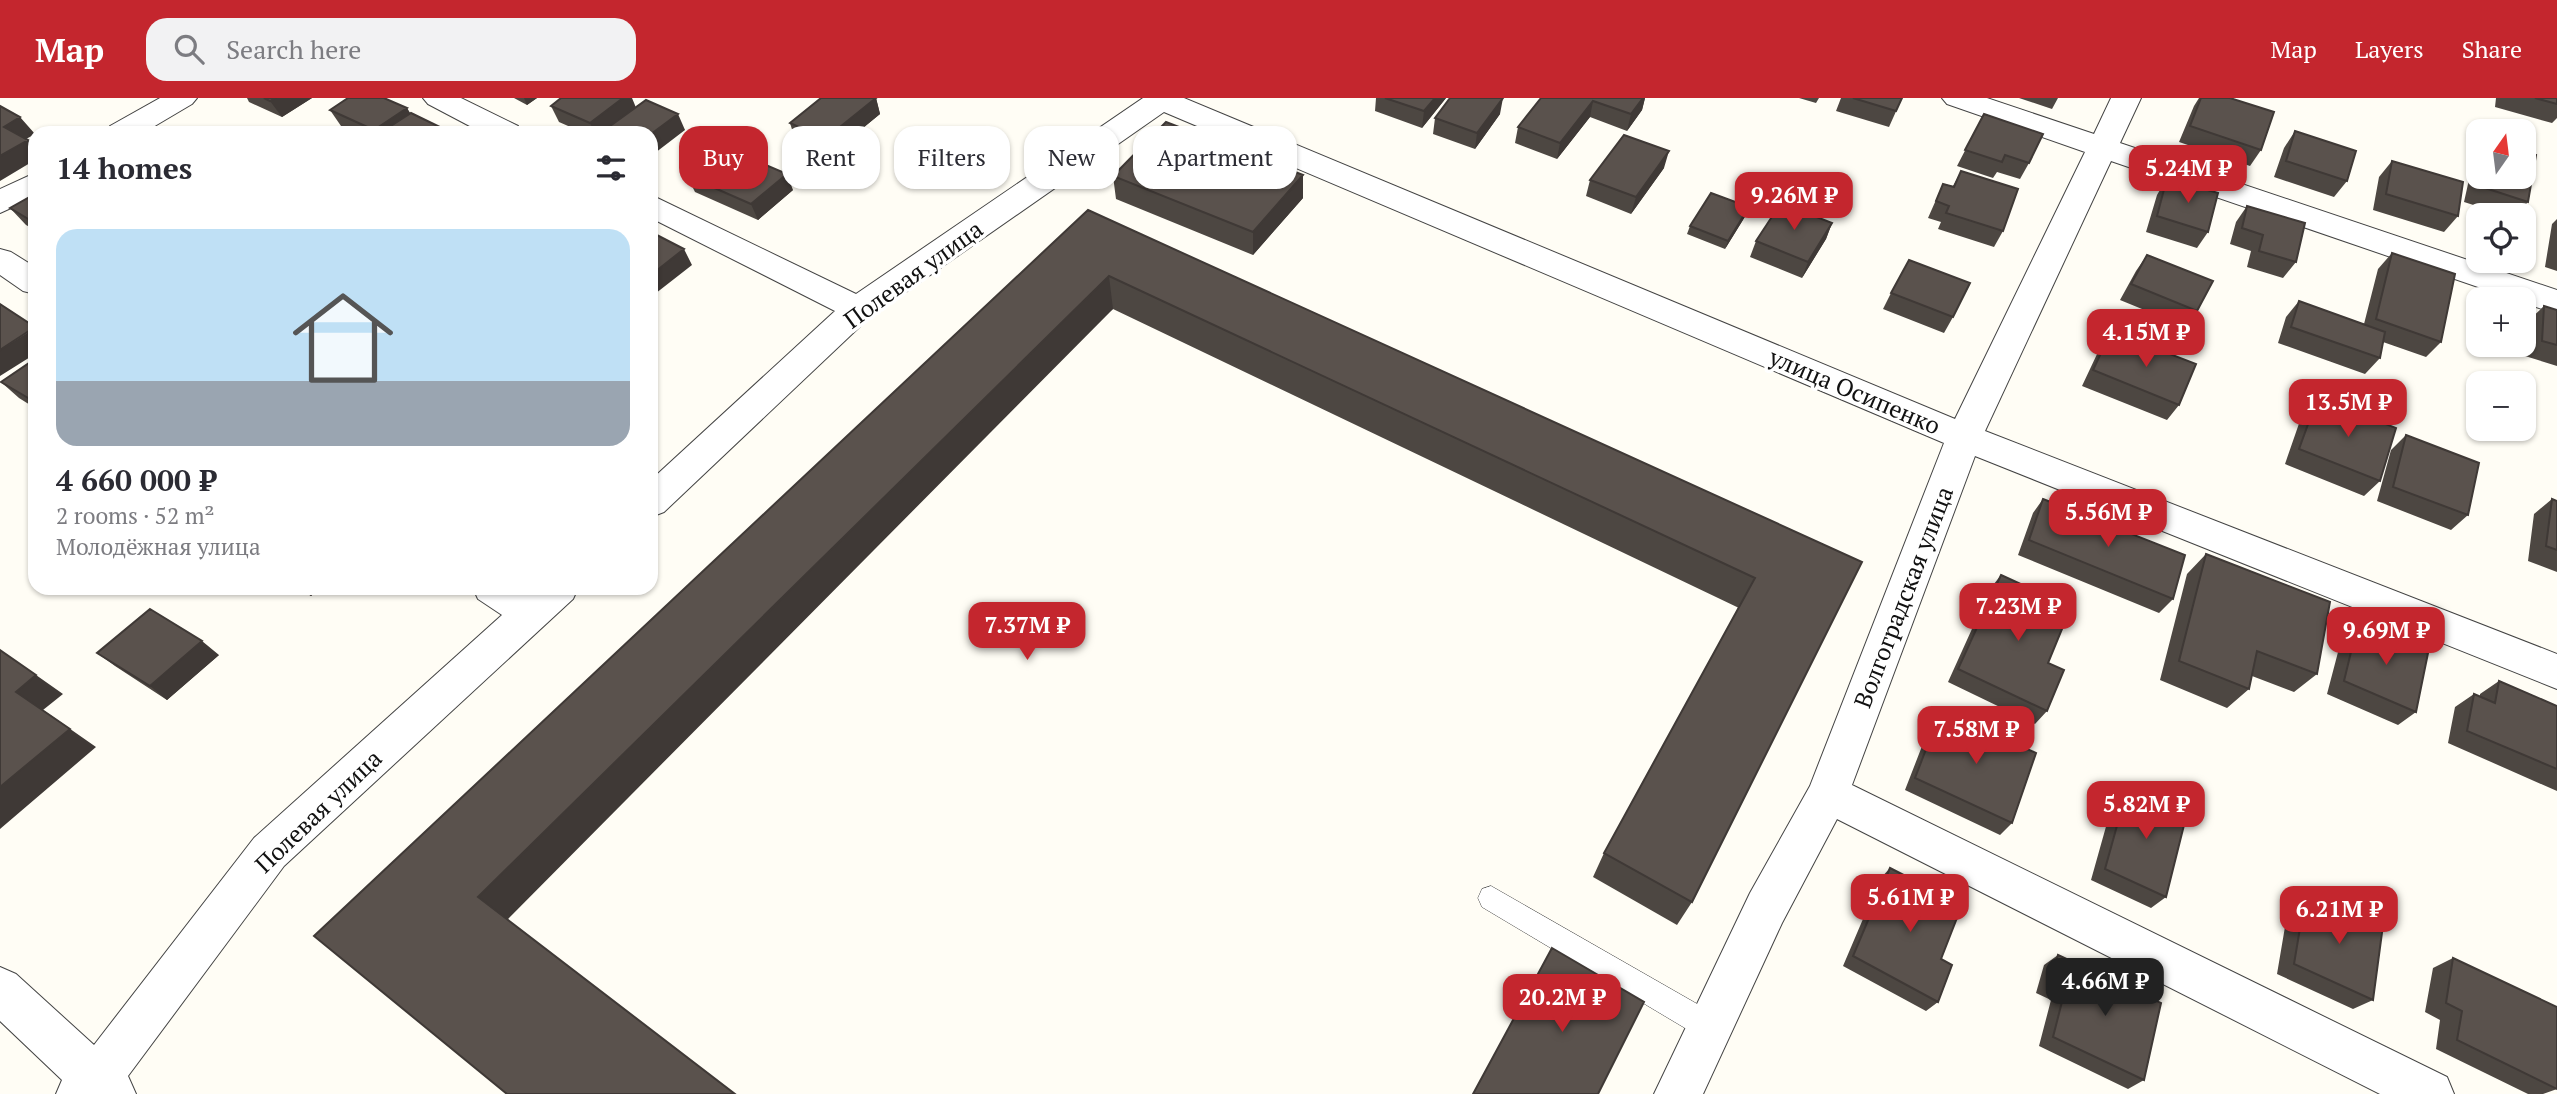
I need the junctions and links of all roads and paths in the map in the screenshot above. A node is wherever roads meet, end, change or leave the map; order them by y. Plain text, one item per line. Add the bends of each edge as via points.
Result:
1 (182, 98) edge
2 (438, 98) edge
3 (1957, 98) edge
4 (2126, 98) edge
5 (1162, 99) edge
6 (133, 126) edge
7 (493, 126) edge
8 (2103, 148) junction
9 (28, 187) edge
10 (0, 203) edge
11 (658, 209) edge
12 (0, 260) edge
13 (28, 278) edge
14 (2557, 302) edge
15 (858, 309) junction
16 (1964, 437) junction
17 (658, 495) edge
18 (521, 595) edge
19 (545, 601) edge
20 (2557, 671) edge
21 (1828, 794) junction
22 (1491, 898) dead end
23 (0, 990) edge
24 (1710, 1027) junction
25 (97, 1089) edge
26 (1678, 1094) edge
27 (2430, 1094) edge

1 - 6 street
2 - 7 street
3 - 8 street
4 - 8 street, Волгоградская улица
5 - 15 street, Полевая улица
5 - 16 street, улица Осипенко
8 - 14 street
8 - 16 street, Волгоградская улица
9 - 10 street
11 - 15 street
12 - 13 street
15 - 17 street, Полевая улица
16 - 20 street, улица Осипенко
16 - 21 street, Волгоградская улица
18 - 19 street
19 - 25 street, Полевая улица via 269,852
21 - 24 street, Волгоградская улица via 1766,908
21 - 27 street
22 - 24 lane
23 - 25 street
24 - 26 street, Волгоградская улица

